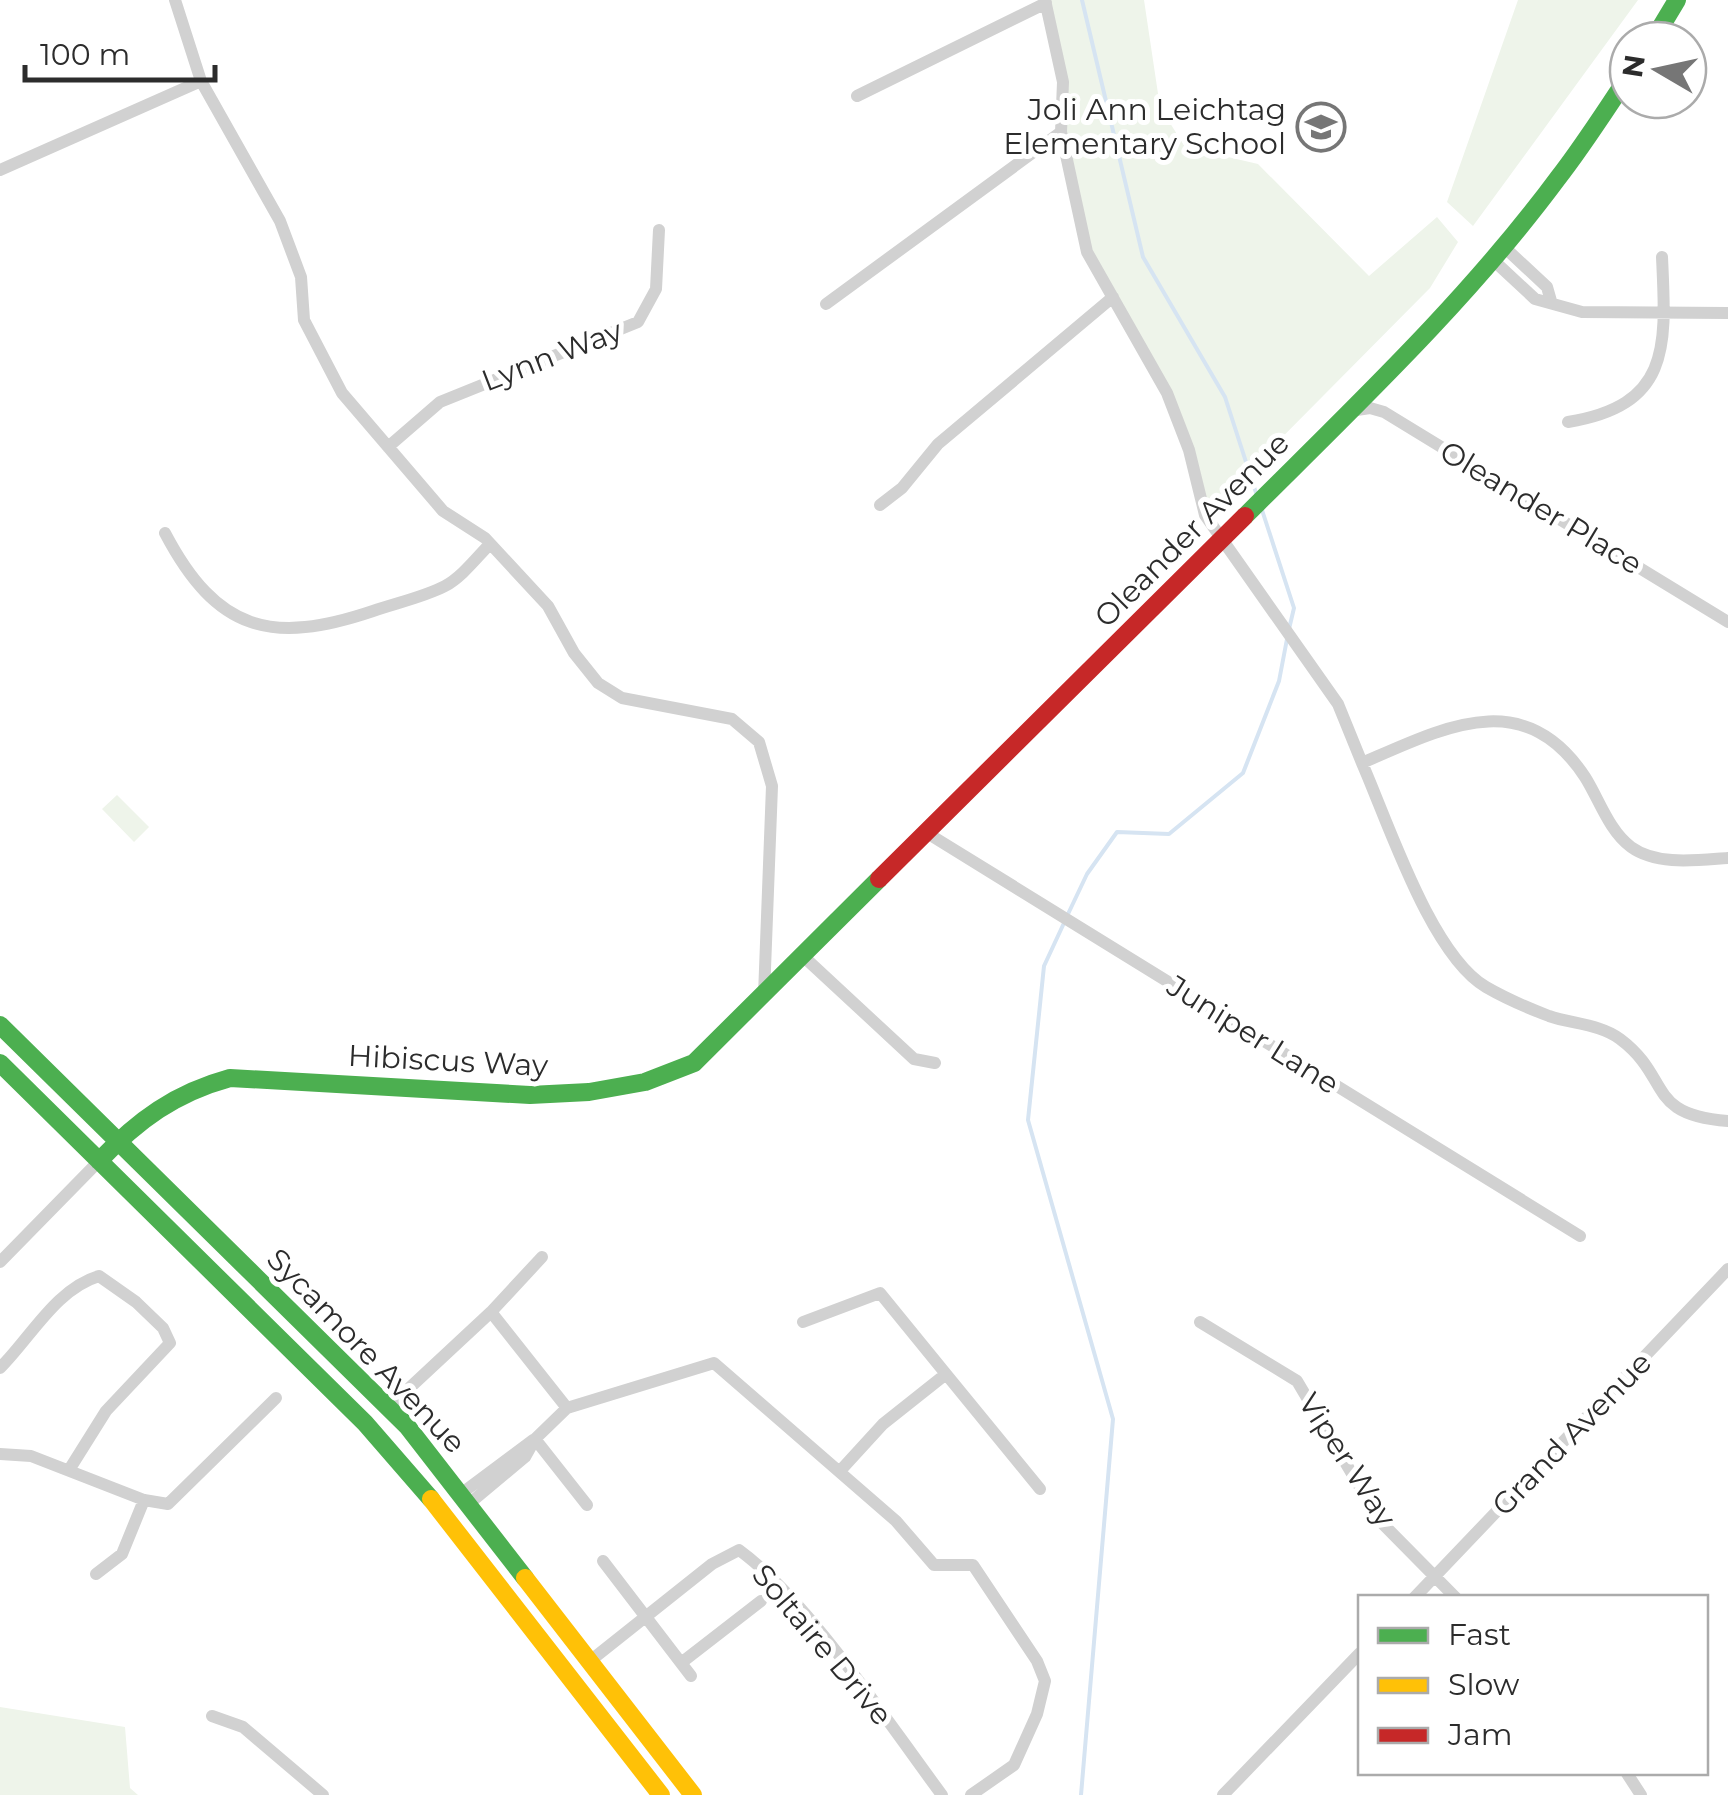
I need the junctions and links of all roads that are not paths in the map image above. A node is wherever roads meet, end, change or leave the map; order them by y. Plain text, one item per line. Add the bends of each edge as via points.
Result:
1 (174, 0) edge
2 (1046, 2) edge
3 (201, 80) junction
4 (857, 96) dead end
5 (1608, 106) edge
6 (1062, 132) junction
7 (0, 170) edge
8 (660, 230) dead end
9 (1497, 252) junction
10 (1662, 257) dead end
11 (1112, 297) junction
12 (826, 304) dead end
13 (1728, 313) edge
14 (1664, 314) junction
15 (1350, 411) junction
16 (1568, 422) dead end
17 (388, 447) junction
18 (880, 504) dead end
19 (165, 533) dead end
20 (1220, 540) junction
21 (490, 544) junction
22 (1728, 622) edge
23 (1362, 763) junction
24 (928, 833) junction
25 (1728, 858) edge
26 (804, 957) junction
27 (764, 997) junction
28 (0, 1025) edge
29 (0, 1063) edge
30 (935, 1063) dead end
31 (1728, 1121) edge
32 (117, 1142) junction
33 (99, 1161) junction
34 (1580, 1236) dead end
35 (542, 1257) dead end
36 (0, 1262) edge
37 (1728, 1269) edge
38 (490, 1312) junction
39 (804, 1322) dead end
40 (1200, 1322) dead end
41 (0, 1368) edge
42 (946, 1374) junction
43 (276, 1398) dead end
44 (389, 1407) junction
45 (567, 1408) junction
46 (535, 1439) junction
47 (0, 1454) edge
48 (69, 1470) junction
49 (840, 1472) junction
50 (1040, 1489) dead end
51 (466, 1498) junction
52 (144, 1500) junction
53 (587, 1504) dead end
54 (604, 1561) dead end
55 (96, 1574) dead end
56 (1434, 1576) junction
57 (1417, 1595) edge
58 (1453, 1595) edge
59 (761, 1601) dead end
60 (646, 1618) junction
61 (1358, 1655) edge
62 (590, 1661) junction
63 (680, 1663) junction
64 (691, 1676) dead end
65 (212, 1716) dead end
66 (322, 1795) edge
67 (661, 1795) edge
68 (693, 1795) edge
69 (942, 1795) edge
70 (971, 1795) edge
71 (1223, 1795) edge

1 - 3 street
2 - 4 street
2 - 6 street via 1063,82
3 - 7 street
3 - 17 street via 280,221 301,277 304,320 324,364
5 - 9 street, Oleander Avenue
6 - 11 street via 1086,252
6 - 12 street
8 - 17 street, Lynn Way via 656,289 638,322 440,402
9 - 14 street via 1535,299 1582,312
9 - 15 street, Oleander Avenue
10 - 14 street
11 - 18 street via 938,444
11 - 20 street via 1166,393 1204,515
13 - 14 street
14 - 16 street via 1663,351 1643,390 1600,416
15 - 20 street, Oleander Avenue
15 - 22 street, Oleander Place via 1384,412
17 - 21 street via 442,512
19 - 21 street via 191,577 223,608 284,630 323,628 447,585
20 - 23 street via 1338,704
20 - 24 street, Oleander Avenue
21 - 27 street via 548,606 598,683 622,698 732,719 759,742 772,786
23 - 25 street via 1459,723 1499,720 1534,728 1570,754 1633,849 1652,857
23 - 31 street via 1432,924 1468,974 1550,1016 1610,1032 1682,1113
24 - 26 street, Oleander Avenue
24 - 34 street, Juniper Lane
26 - 27 street, Oleander Avenue
26 - 30 street via 914,1059
27 - 32 street, Hibiscus Way via 718,1044 674,1074 548,1096 230,1078 159,1104
28 - 32 street, Sycamore Avenue
29 - 33 street, Sycamore Avenue
32 - 33 street, Hibiscus Way
32 - 44 street, Sycamore Avenue
33 - 36 street
33 - 67 street, Sycamore Avenue via 375,1434
35 - 38 street
37 - 56 street, Grand Avenue
38 - 44 street
38 - 45 street
39 - 42 street via 880,1293
40 - 56 street, Viper Way via 1296,1381 1380,1521
41 - 48 street via 62,1298 99,1276 163,1328 170,1343 106,1411
42 - 49 street via 884,1424
42 - 50 street
43 - 52 street via 168,1504
44 - 51 street, Sycamore Avenue
45 - 46 street
45 - 49 street via 714,1362
46 - 51 street via 525,1457
46 - 53 street
47 - 48 street via 31,1456
48 - 52 street
49 - 70 street via 934,1564 973,1566 1037,1661 1045,1681 1014,1765
51 - 62 street, Sycamore Avenue
52 - 55 street via 122,1554
54 - 60 street
56 - 57 street, Grand Avenue
56 - 58 street, Viper Way
59 - 63 street
60 - 62 street, Soltaire Drive
60 - 63 street
60 - 69 street, Soltaire Drive via 739,1550 824,1639
61 - 71 street
62 - 68 street, Sycamore Avenue
63 - 64 street
65 - 66 street via 243,1727

